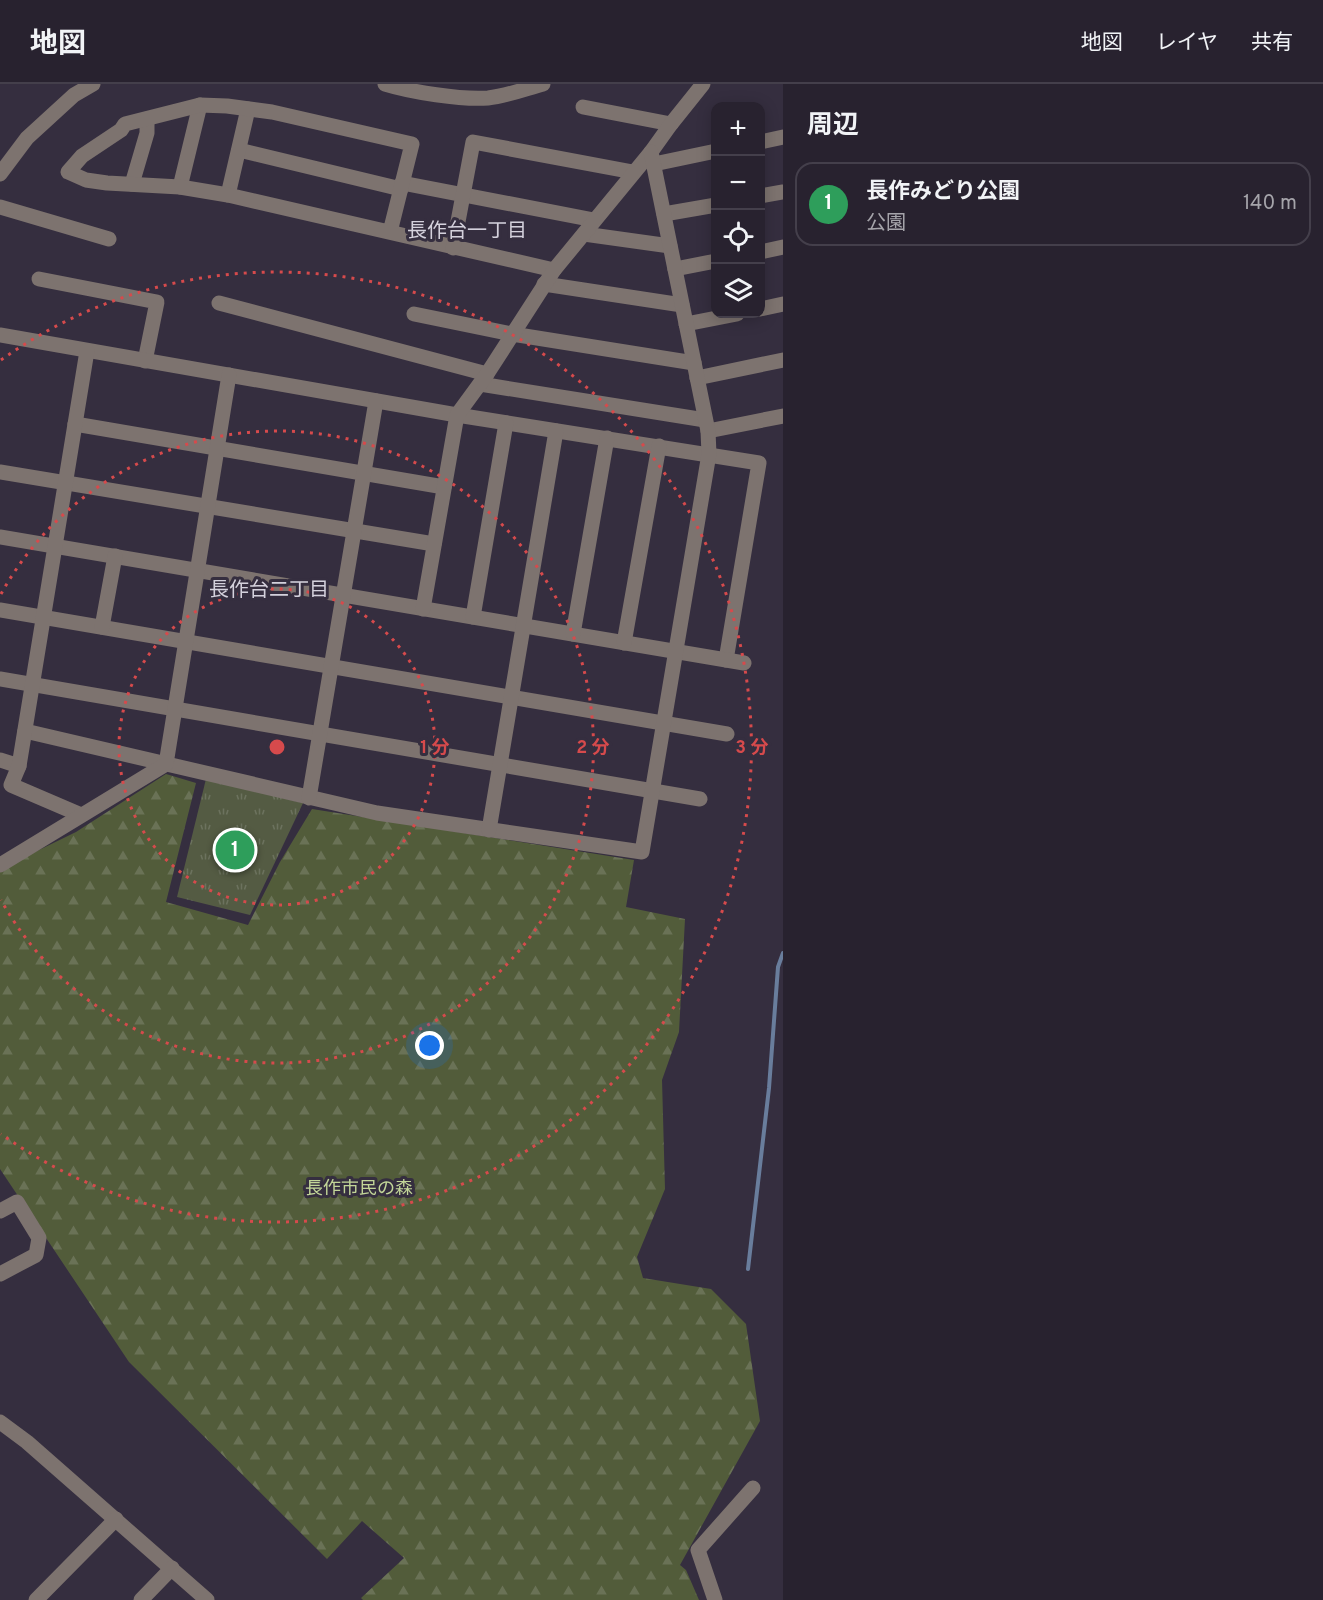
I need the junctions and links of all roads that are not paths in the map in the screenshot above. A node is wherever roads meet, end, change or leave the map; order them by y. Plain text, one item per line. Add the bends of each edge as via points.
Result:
1 (93, 84) edge
2 (385, 84) edge
3 (543, 84) edge
4 (703, 84) edge
5 (200, 105) junction
6 (583, 107) dead end
7 (248, 109) junction
8 (147, 119) junction
9 (670, 124) junction
10 (783, 137) edge
11 (765, 141) edge
12 (239, 150) junction
13 (711, 152) edge
14 (652, 158) junction
15 (633, 172) junction
16 (0, 174) edge
17 (132, 184) junction
18 (402, 186) junction
19 (180, 187) junction
20 (783, 192) edge
21 (463, 194) junction
22 (228, 195) junction
23 (765, 195) edge
24 (711, 205) edge
25 (0, 207) edge
26 (664, 214) junction
27 (594, 220) junction
28 (390, 232) junction
29 (584, 234) junction
30 (109, 239) dead end
31 (670, 246) junction
32 (783, 247) edge
33 (453, 248) junction
34 (765, 251) edge
35 (711, 262) edge
36 (675, 269) junction
37 (554, 270) junction
38 (39, 279) dead end
39 (544, 284) junction
40 (219, 303) dead end
41 (783, 304) edge
42 (682, 305) junction
43 (765, 308) edge
44 (414, 314) dead end
45 (717, 318) edge
46 (686, 324) junction
47 (512, 334) junction
48 (0, 335) edge
49 (87, 351) junction
50 (783, 360) edge
51 (145, 361) junction
52 (695, 370) junction
53 (229, 375) junction
54 (483, 379) junction
55 (376, 401) junction
56 (457, 415) junction
57 (783, 416) edge
58 (506, 423) junction
59 (75, 424) junction
60 (706, 425) junction
61 (556, 430) junction
62 (607, 438) junction
63 (658, 446) junction
64 (217, 448) junction
65 (709, 454) junction
66 (0, 472) edge
67 (364, 473) junction
68 (65, 483) junction
69 (444, 487) junction
70 (208, 507) junction
71 (354, 531) junction
72 (0, 537) edge
73 (434, 544) junction
74 (55, 546) junction
75 (115, 556) junction
76 (197, 570) junction
77 (343, 595) junction
78 (423, 609) junction
79 (0, 610) edge
80 (43, 617) junction
81 (473, 617) junction
82 (524, 626) junction
83 (102, 627) junction
84 (573, 634) junction
85 (186, 642) junction
86 (624, 643) junction
87 (676, 651) junction
88 (726, 660) junction
89 (744, 663) dead end
90 (331, 667) junction
91 (0, 679) edge
92 (33, 685) junction
93 (512, 697) junction
94 (175, 709) junction
95 (664, 723) junction
96 (25, 731) junction
97 (320, 734) junction
98 (727, 734) dead end
99 (0, 760) edge
100 (166, 764) junction
101 (500, 765) junction
102 (19, 766) junction
103 (652, 791) junction
104 (309, 798) junction
105 (700, 799) dead end
106 (81, 815) junction
107 (489, 830) junction
108 (0, 865) edge
109 (0, 1210) edge
110 (0, 1274) edge
111 (0, 1422) edge
112 (753, 1488) dead end
113 (116, 1519) junction
114 (172, 1568) junction
115 (36, 1600) edge
116 (141, 1600) edge
117 (207, 1600) edge
118 (715, 1600) edge

1 - 16 street via 74,95 27,138
2 - 3 street via 487,98
4 - 9 street
5 - 7 street
5 - 8 street
5 - 19 street
6 - 9 street
7 - 12 street
7 - 18 street via 412,144
8 - 17 street via 147,134
8 - 17 street via 125,124 82,156 68,172 86,180
9 - 14 street
10 - 11 street
12 - 18 street
12 - 22 street
13 - 14 street
14 - 15 street
14 - 26 street
15 - 21 street via 473,142
15 - 27 street
17 - 19 street
18 - 21 street
18 - 28 street
19 - 22 street
20 - 23 street
21 - 27 street
21 - 33 street
22 - 28 street
24 - 26 street
25 - 30 street
26 - 31 street
27 - 29 street
28 - 33 street
29 - 31 street
29 - 37 street
31 - 36 street
32 - 34 street
33 - 37 street
35 - 36 street
36 - 42 street
37 - 39 street
38 - 51 street via 157,302
39 - 42 street
39 - 47 street
40 - 54 street
41 - 43 street
42 - 46 street
44 - 47 street
45 - 46 street
46 - 52 street
47 - 52 street
47 - 54 street
48 - 49 street
49 - 51 street
49 - 59 street
50 - 52 street
51 - 53 street
52 - 60 street
53 - 55 street
53 - 64 street
54 - 56 street
54 - 60 street
55 - 56 street
55 - 67 street
56 - 58 street
56 - 69 street
57 - 60 street
58 - 61 street
58 - 81 street
59 - 64 street
59 - 68 street
60 - 65 street
61 - 62 street
61 - 82 street
62 - 63 street
62 - 84 street
63 - 65 street
63 - 86 street
64 - 67 street
64 - 70 street
65 - 87 street
65 - 88 street via 759,463
66 - 68 street
67 - 69 street
67 - 71 street
68 - 70 street
68 - 74 street
69 - 73 street
70 - 71 street
70 - 76 street
71 - 73 street
71 - 77 street
72 - 74 street
73 - 78 street
74 - 75 street
74 - 80 street
75 - 76 street
75 - 83 street
76 - 77 street
76 - 85 street
77 - 78 street
77 - 90 street
78 - 81 street
79 - 80 street
80 - 83 street
80 - 92 street
81 - 82 street
82 - 84 street
82 - 93 street
83 - 85 street
84 - 86 street
85 - 90 street
85 - 94 street
86 - 87 street
87 - 88 street
87 - 95 street
88 - 89 street
90 - 93 street
90 - 97 street
91 - 92 street
92 - 94 street
92 - 96 street
93 - 95 street
93 - 101 street
94 - 97 street
94 - 100 street
95 - 98 street
95 - 103 street
96 - 100 street
96 - 102 street
97 - 101 street
97 - 104 street
99 - 102 street
100 - 104 street
100 - 106 street
101 - 103 street
101 - 107 street
102 - 106 street via 11,784
103 - 105 street
103 - 107 street via 642,852
104 - 107 street
106 - 108 street
109 - 110 street via 17,1202 39,1238 36,1255
111 - 113 street
112 - 118 street via 698,1550
113 - 114 street
113 - 115 street
114 - 116 street
114 - 117 street

